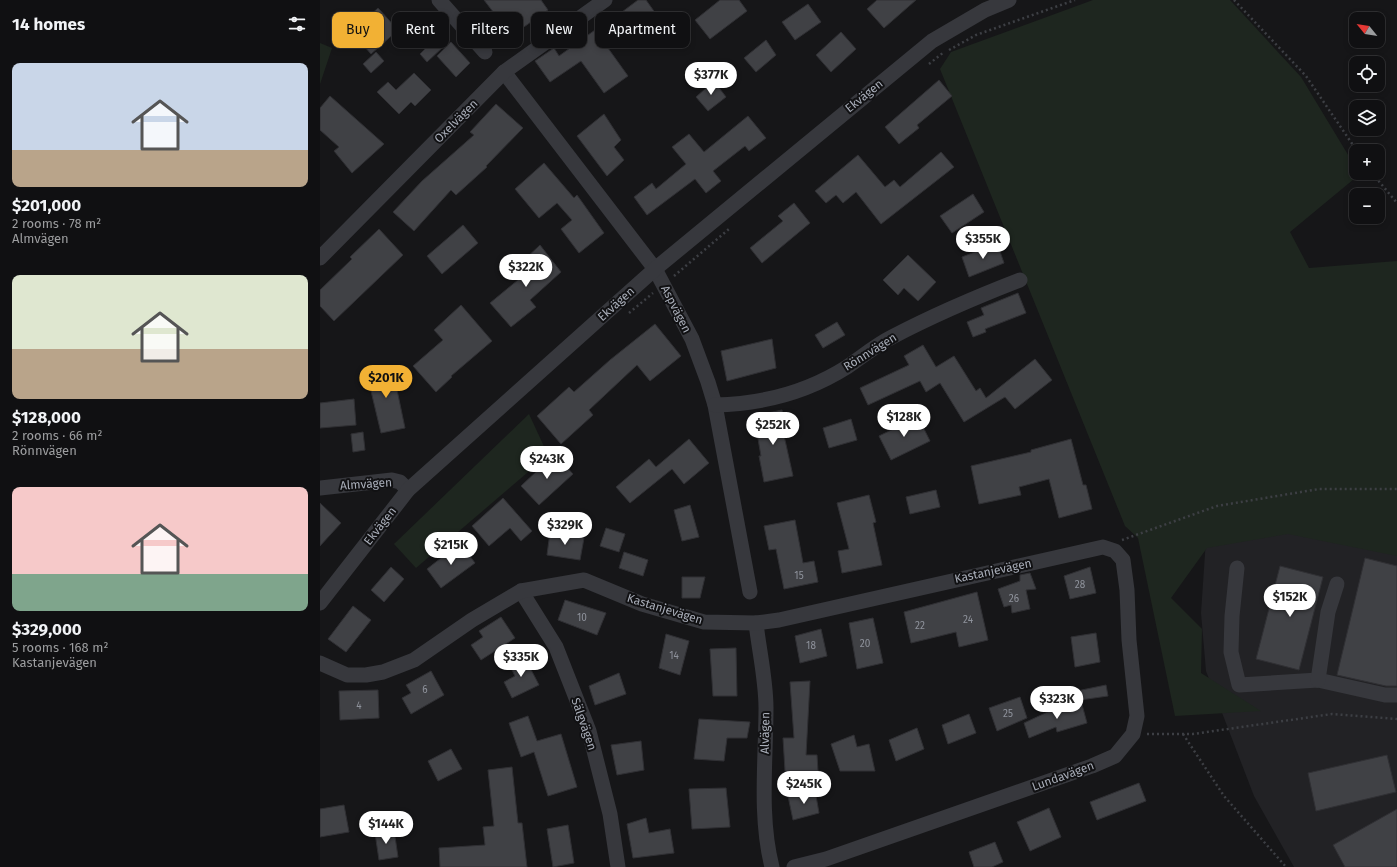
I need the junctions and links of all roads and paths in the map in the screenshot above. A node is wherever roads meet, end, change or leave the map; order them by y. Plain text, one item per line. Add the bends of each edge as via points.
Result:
1 (439, 0) edge
2 (605, 0) edge
3 (1009, 0) edge
4 (1234, 0) edge
5 (485, 52) dead end
6 (504, 72) junction
7 (1351, 144) edge
8 (1378, 180) edge
9 (1397, 203) edge
10 (320, 258) edge
11 (655, 269) junction
12 (1020, 280) dead end
13 (714, 405) junction
14 (320, 488) edge
15 (1397, 489) edge
16 (408, 490) junction
17 (1103, 547) junction
18 (1237, 568) dead end
19 (1337, 584) dead end
20 (521, 591) junction
21 (750, 592) dead end
22 (320, 603) edge
23 (756, 623) junction
24 (320, 663) edge
25 (1318, 680) junction
26 (1397, 695) edge
27 (1397, 719) edge
28 (1132, 734) junction
29 (1183, 734) junction
30 (618, 867) edge
31 (772, 867) edge
32 (794, 867) edge
33 (1286, 867) edge

1 - 5 street
2 - 6 street, Oxelvägen
3 - 11 street, Ekvägen via 985,10 941,36
4 - 7 path via 1306,76
6 - 10 street, Oxelvägen
6 - 11 street, Aspvägen
8 - 9 path
11 - 13 street, Aspvägen via 692,339
11 - 16 street, Ekvägen
12 - 13 street, Rönnvägen via 914,325 804,390 742,405
13 - 21 street, Aspvägen
14 - 16 street, Almvägen via 392,480 400,482
15 - 17 path via 1319,489 1217,506
16 - 22 street, Ekvägen
17 - 23 street, Kastanjevägen
17 - 28 street, Lundavägen via 1115,551 1123,560 1137,716
18 - 25 street via 1231,652 1239,684
19 - 25 street via 1328,612
20 - 23 street, Kastanjevägen via 584,580 642,604 704,622
20 - 24 street, Kastanjevägen via 472,620 414,660 383,672 347,675
20 - 30 street, Sälgvägen via 556,647 589,731 610,814
23 - 31 street, Alvägen via 766,706 764,801
25 - 26 street
27 - 29 path via 1332,714
28 - 29 path
28 - 32 street, Lundavägen via 1114,756 1092,766 826,859
29 - 33 path via 1224,796

